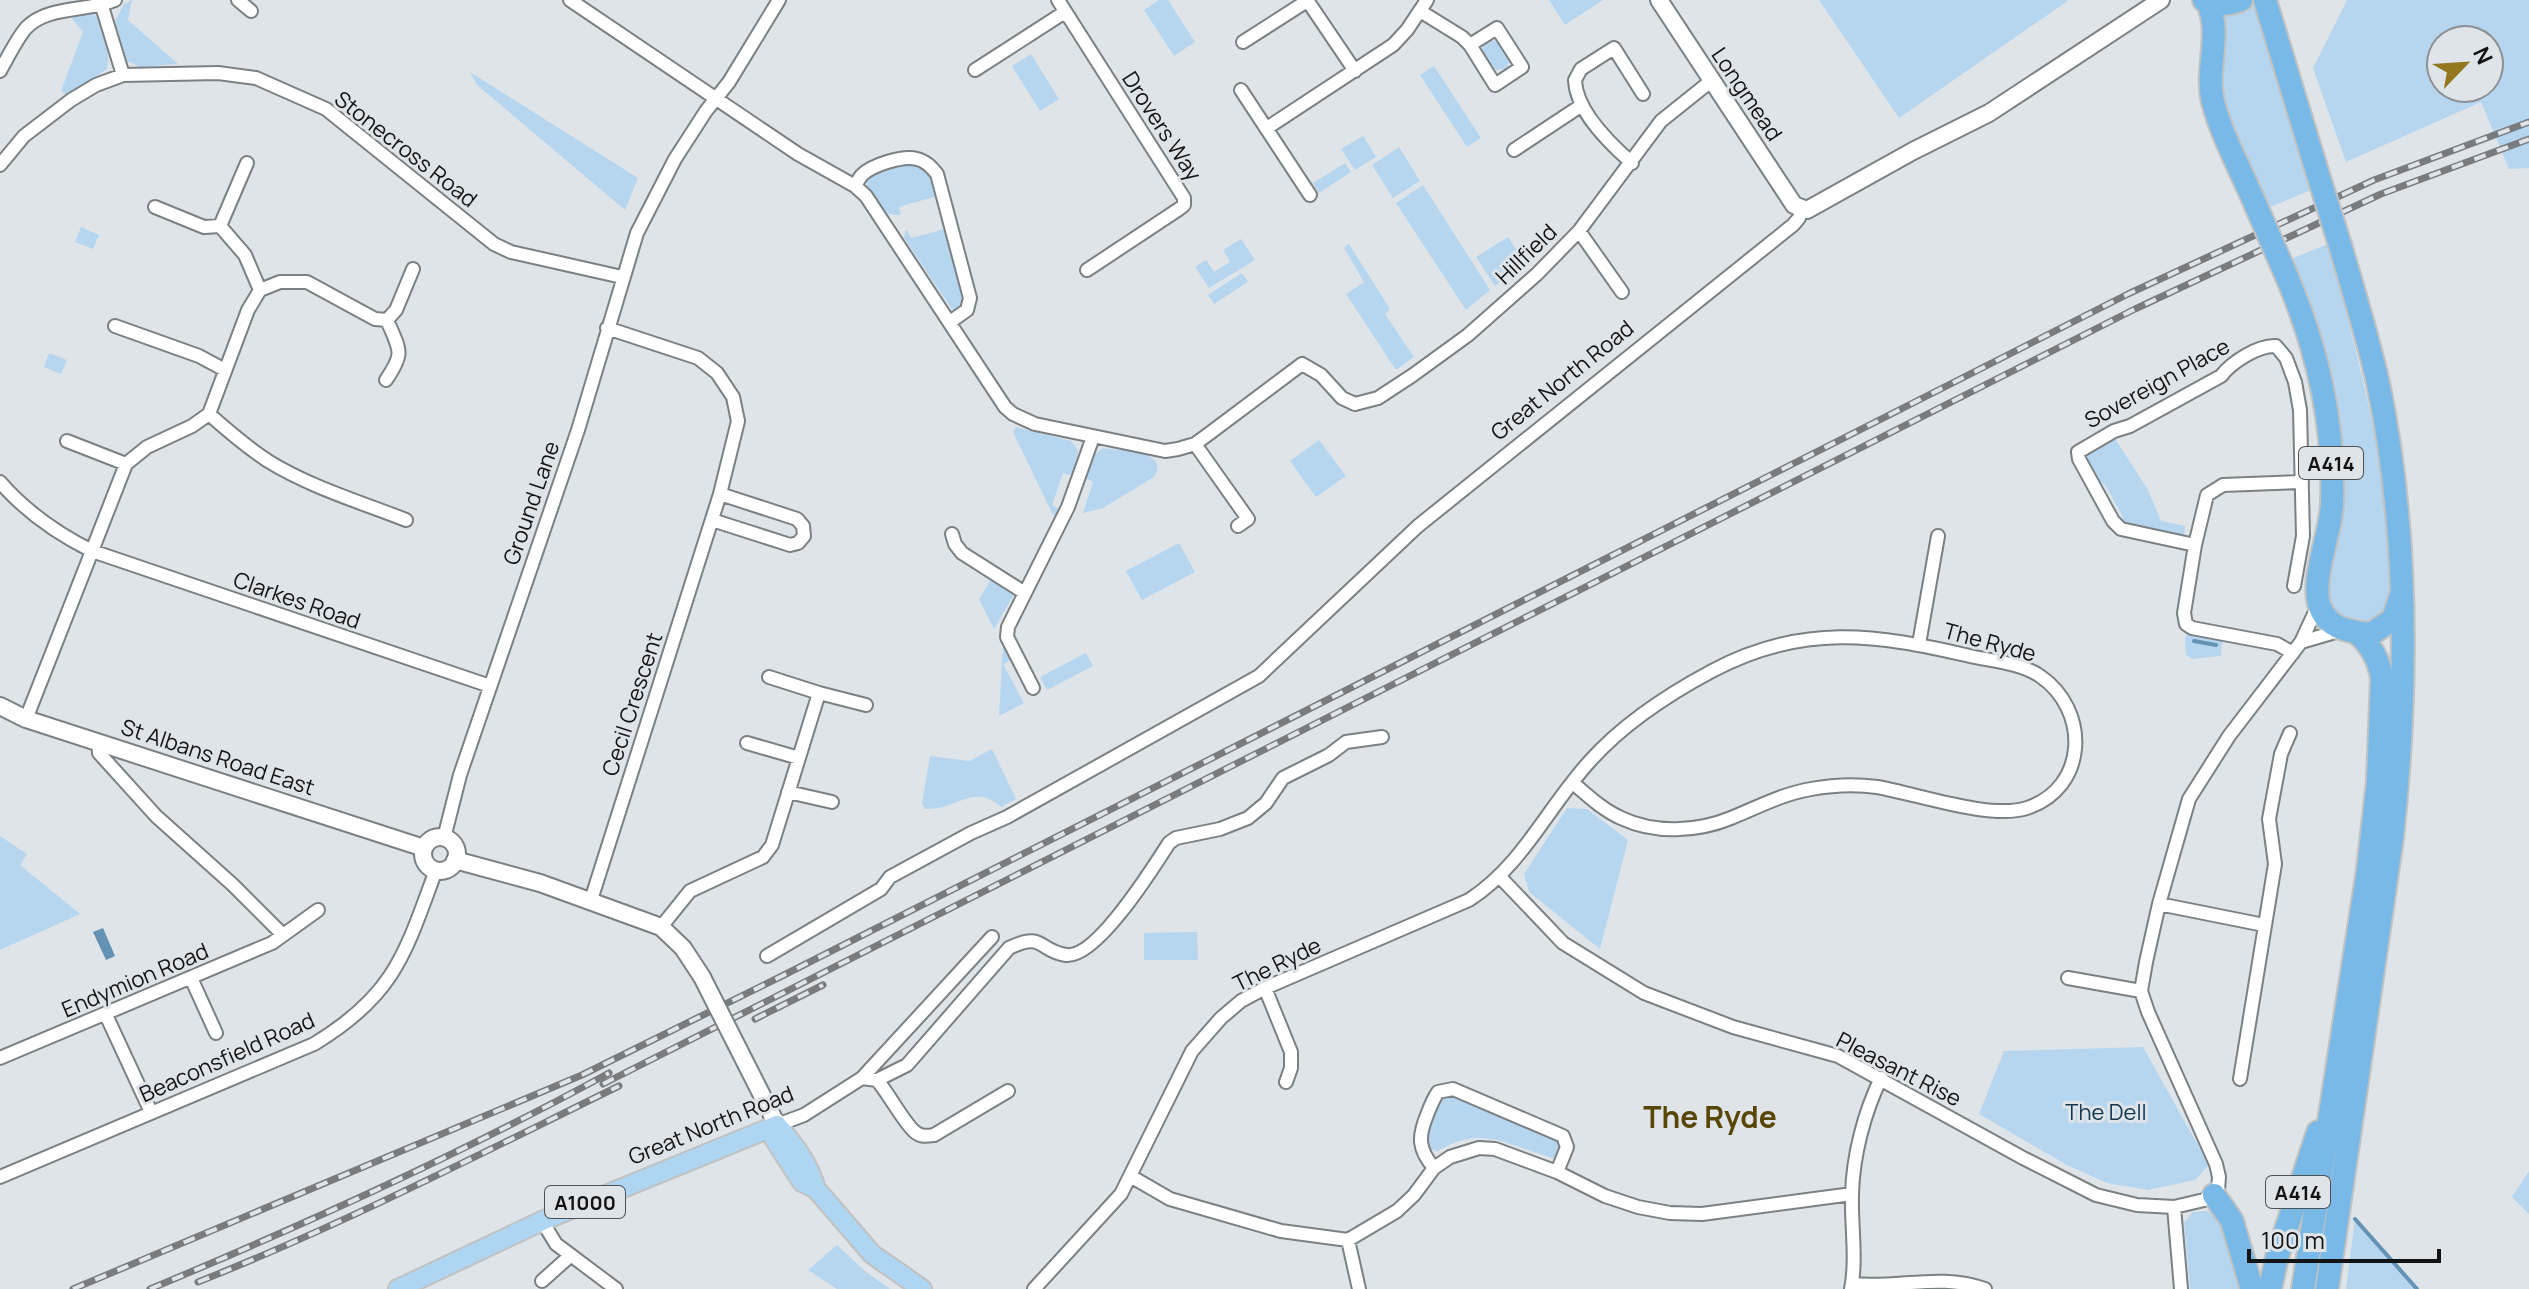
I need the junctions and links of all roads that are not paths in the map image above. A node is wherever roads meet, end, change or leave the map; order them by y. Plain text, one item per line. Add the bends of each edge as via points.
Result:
1 (115, 0) edge
2 (238, 0) edge
3 (570, 0) edge
4 (779, 0) edge
5 (1307, 0) edge
6 (1659, 0) edge
7 (2241, 0) edge
8 (2265, 0) edge
9 (2163, 1) edge
10 (2206, 2) edge
11 (101, 3) edge
12 (1423, 5) edge
13 (1062, 6) edge
14 (251, 11) dead end
15 (1243, 42) dead end
16 (1470, 45) junction
17 (975, 70) dead end
18 (0, 71) edge
19 (1355, 71) junction
20 (123, 75) junction
21 (1711, 81) junction
22 (1241, 90) dead end
23 (1643, 94) dead end
24 (716, 99) junction
25 (1582, 105) junction
26 (1267, 128) junction
27 (1514, 150) dead end
28 (247, 163) dead end
29 (1632, 163) junction
30 (0, 165) edge
31 (855, 186) junction
32 (1310, 195) dead end
33 (155, 207) dead end
34 (1801, 209) junction
35 (220, 226) junction
36 (1579, 231) junction
37 (413, 269) dead end
38 (1087, 270) dead end
39 (622, 277) junction
40 (260, 290) junction
41 (1622, 292) dead end
42 (387, 320) junction
43 (950, 322) junction
44 (115, 326) dead end
45 (607, 328) junction
46 (225, 370) junction
47 (386, 380) dead end
48 (209, 414) junction
49 (1093, 437) junction
50 (67, 441) dead end
51 (1195, 444) junction
52 (126, 464) junction
53 (0, 482) edge
54 (2302, 482) junction
55 (720, 494) junction
56 (406, 520) dead end
57 (712, 520) junction
58 (1238, 526) dead end
59 (952, 534) dead end
60 (1938, 536) dead end
61 (2195, 545) junction
62 (92, 551) junction
63 (2294, 586) dead end
64 (1025, 593) junction
65 (2401, 597) junction
66 (2320, 607) junction
67 (2350, 631) junction
68 (1919, 644) junction
69 (2297, 648) junction
70 (769, 677) dead end
71 (490, 686) junction
72 (1033, 688) dead end
73 (819, 693) junction
74 (866, 705) dead end
75 (0, 706) edge
76 (26, 719) junction
77 (2290, 733) dead end
78 (1382, 737) dead end
79 (98, 741) junction
80 (747, 743) dead end
81 (799, 758) junction
82 (1573, 783) junction
83 (788, 792) junction
84 (832, 802) dead end
85 (444, 838) junction
86 (424, 848) junction
87 (455, 860) junction
88 (436, 870) junction
89 (1500, 877) junction
90 (591, 900) junction
91 (2159, 904) junction
92 (318, 910) dead end
93 (2264, 925) junction
94 (661, 927) junction
95 (283, 935) junction
96 (992, 937) dead end
97 (767, 956) dead end
98 (191, 978) junction
99 (2068, 978) dead end
100 (1265, 988) junction
101 (2141, 991) junction
102 (106, 1015) junction
103 (216, 1033) dead end
104 (0, 1058) edge
105 (862, 1078) junction
106 (1881, 1078) junction
107 (2240, 1079) dead end
108 (877, 1080) junction
109 (1286, 1082) dead end
110 (1008, 1091) dead end
111 (2332, 1097) junction
112 (151, 1112) junction
113 (777, 1125) junction
114 (1434, 1168) junction
115 (1557, 1172) junction
116 (0, 1177) edge
117 (1132, 1177) junction
118 (1852, 1194) junction
119 (2214, 1195) junction
120 (2174, 1207) junction
121 (542, 1221) junction
122 (1348, 1240) junction
123 (570, 1256) junction
124 (542, 1281) dead end
125 (2331, 1282) edge
126 (1852, 1286) edge
127 (1038, 1287) edge
128 (398, 1289) edge
129 (616, 1289) edge
130 (922, 1289) edge
131 (1359, 1289) edge
132 (1985, 1289) edge
133 (2181, 1289) edge
134 (2252, 1289) edge
135 (2270, 1289) edge
136 (2303, 1289) edge

1 - 11 street
2 - 14 street
3 - 24 street
4 - 24 street, Ground Lane
5 - 15 street
5 - 19 street
6 - 21 main road, Longmead
7 - 10 highway
8 - 65 highway, A414, bridge via 2378,385 2396,507
9 - 34 main road, Great North Road via 1989,113 1822,204
10 - 66 highway, A414, bridge via 2215,28 2213,101 2304,318 2328,411 2332,507 2318,589
11 - 18 street via 53,13 28,26
11 - 20 street
12 - 16 street
12 - 19 street via 1393,45
13 - 17 street, Drovers Way
13 - 38 street, Drovers Way via 1184,198 1179,209
16 - 16 street via 1495,85 1522,67 1497,28
19 - 26 street
20 - 30 street, Stonecross Road via 71,100 24,136
20 - 39 street, Stonecross Road via 218,73 256,78 326,109 494,244
21 - 29 street, Hillfield via 1661,121
21 - 34 main road, Longmead
22 - 26 street
23 - 25 street via 1614,48 1577,74 1575,87
24 - 31 street
24 - 39 street, Ground Lane via 662,184
25 - 27 street
25 - 29 street
26 - 32 street
28 - 35 street
29 - 36 street, Hillfield
31 - 43 street
31 - 43 street via 871,169 907,157 928,164 937,174 970,298 967,310
33 - 35 street via 204,227
34 - 97 street, Great North Road via 1793,225 1418,526 1259,676 890,877 881,889
35 - 40 street via 245,255
36 - 41 street
36 - 51 street, Hillfield via 1468,335 1390,390 1355,404 1302,364
37 - 42 street
39 - 45 street, Ground Lane
40 - 42 street via 280,282 307,282 375,319
40 - 46 street
42 - 47 street via 400,355
43 - 49 street via 1013,414
44 - 46 street
45 - 55 street, Cecil Crescent via 698,358 717,373 733,397 738,421
45 - 71 street, Ground Lane via 578,430
46 - 48 street
48 - 52 street
48 - 56 street via 270,462
49 - 51 street via 1165,451
49 - 64 street via 1068,507
50 - 52 street
51 - 58 street via 1248,519
52 - 62 street
53 - 62 street via 38,519
54 - 61 street via 2215,489 2204,502
54 - 61 street, Sovereign Place via 2295,382 2276,346 2268,345 2078,452 2121,529
54 - 63 street via 2303,536
55 - 57 street, Cecil Crescent
55 - 57 street via 797,519 804,536 790,545
57 - 90 street, Cecil Crescent
59 - 64 street via 962,553
60 - 68 street
61 - 69 street via 2186,624
62 - 71 street, Clarkes Road
62 - 76 street
64 - 72 street via 1007,637
65 - 67 highway via 2393,619 2383,627 2371,634
65 - 125 highway, A414 via 2403,678 2395,811
66 - 67 highway, A414 via 2332,624
66 - 69 street
67 - 69 street
67 - 111 highway, A414 via 2368,642 2382,678 2368,870
68 - 82 street, The Ryde via 1840,635 1736,659 1640,714
68 - 82 street, The Ryde via 2022,668 2058,693 2076,749 2058,791 2024,809 1999,812 1874,787 1836,785 1795,791 1699,828 1671,829 1622,819
69 - 91 street via 2229,736 2189,799
70 - 73 street
71 - 85 street, Ground Lane
73 - 74 street
73 - 81 street
75 - 76 main road, St Albans Road East
76 - 79 main road, St Albans Road East
77 - 93 street via 2269,819 2275,864
78 - 108 street via 1346,742 1283,778 1248,818 1169,843 1118,916 1086,950 1067,955 1036,940 1009,948 907,1065
79 - 86 main road, St Albans Road East
79 - 95 street via 99,753 156,816
80 - 81 street
81 - 83 street
82 - 89 street, The Ryde
83 - 84 street
83 - 94 street via 772,845 763,857 690,891
85 - 86 main road via 432,839
85 - 87 main road via 455,849
86 - 88 main road via 424,860
87 - 88 main road
87 - 90 main road
88 - 112 street, Beaconsfield Road via 404,956 359,1015 314,1044
89 - 100 street, The Ryde via 1469,900
89 - 106 street, Pleasant Rise via 1563,943 1644,993 1733,1027 1838,1056
90 - 94 main road
91 - 93 street
91 - 101 street
92 - 95 street, Endymion Road
93 - 107 street
94 - 113 main road, bridge via 702,977
95 - 98 street, Endymion Road
96 - 105 street, Great North Road
98 - 102 street, Endymion Road
98 - 103 street
99 - 101 street
100 - 109 street via 1291,1052
100 - 117 street, The Ryde via 1221,1018 1192,1051
101 - 119 street via 2214,1157 2220,1183
102 - 104 street, Endymion Road
102 - 112 street
105 - 108 street
105 - 113 street, Great North Road via 804,1115
106 - 118 street via 1855,1161
106 - 120 street, Pleasant Rise via 2096,1195
108 - 110 street via 914,1132 923,1136 934,1135
111 - 135 highway, A414 via 2311,1148
111 - 136 highway, A414
112 - 116 street, Beaconsfield Road
113 - 121 main road, Great North Road / A1000
113 - 130 main road via 773,1137 802,1182 816,1189 872,1254
114 - 115 street via 1464,1150 1479,1148
114 - 115 street via 1420,1148 1419,1133 1434,1097 1453,1089 1563,1136 1567,1147
114 - 122 street via 1397,1211
115 - 118 street via 1605,1196 1670,1213 1702,1214
117 - 122 street via 1170,1199 1267,1227
117 - 127 street, The Ryde
118 - 126 street
119 - 120 street, Pleasant Rise
119 - 134 highway via 2232,1221
120 - 133 street
121 - 123 street
121 - 128 main road, Great North Road / A1000
122 - 131 street
123 - 124 street
123 - 129 street
126 - 132 street via 1948,1281

